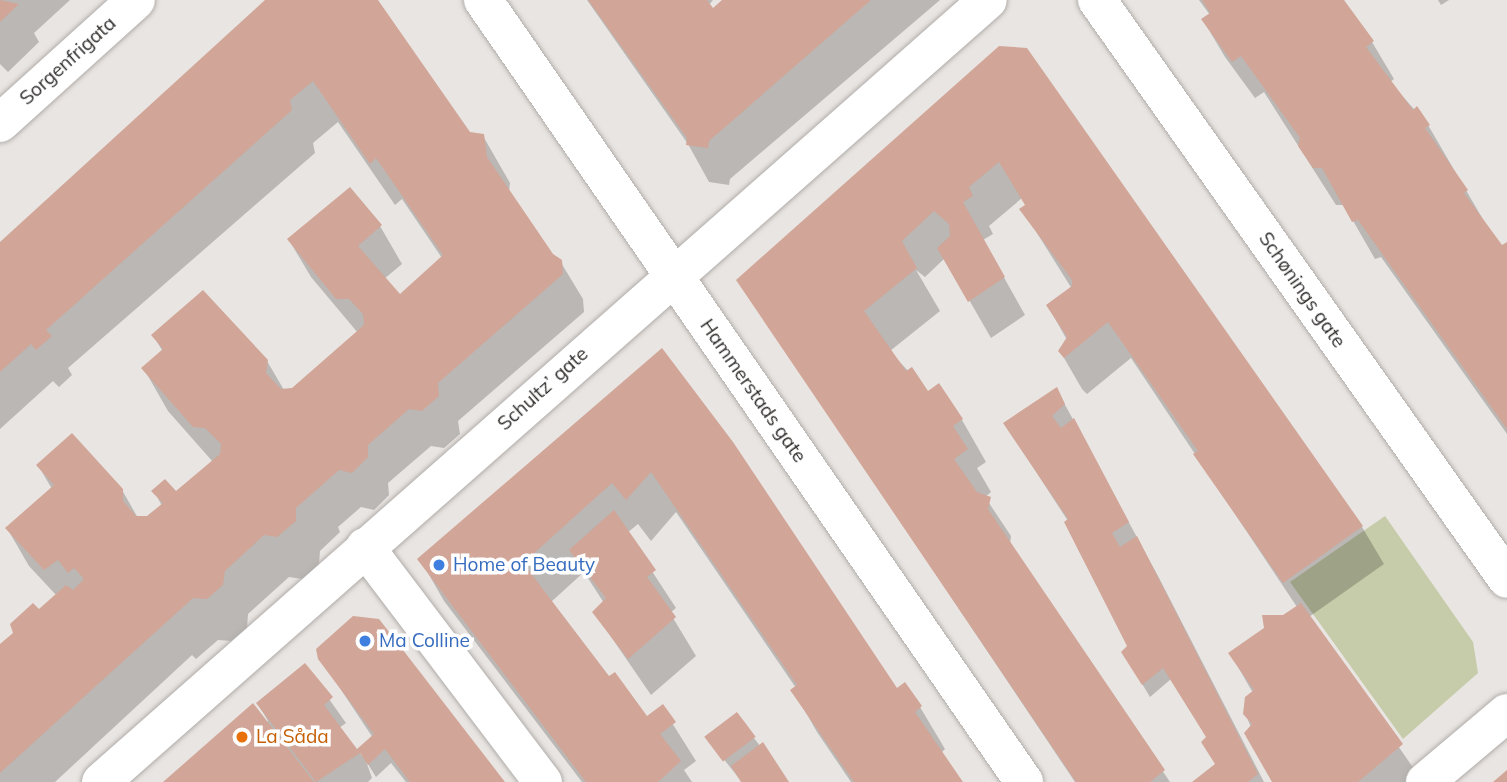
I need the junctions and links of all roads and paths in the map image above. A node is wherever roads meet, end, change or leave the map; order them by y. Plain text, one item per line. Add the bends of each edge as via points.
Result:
1 (136, 0) edge
2 (483, 0) edge
3 (988, 0) edge
4 (1097, 0) edge
5 (0, 122) edge
6 (673, 274) junction
7 (365, 547) junction
8 (1507, 579) edge
9 (1507, 713) edge
10 (102, 782) edge
11 (543, 782) edge
12 (1024, 782) edge
13 (1425, 782) edge

1 - 5 street, Sorgenfrigata
2 - 6 street, Hammerstads gate
3 - 6 street, Schultz’ gate
4 - 8 street, Schønings gate
6 - 7 street, Schultz’ gate
6 - 12 street, Hammerstads gate
7 - 10 street, Schultz’ gate
7 - 11 street
9 - 13 street

